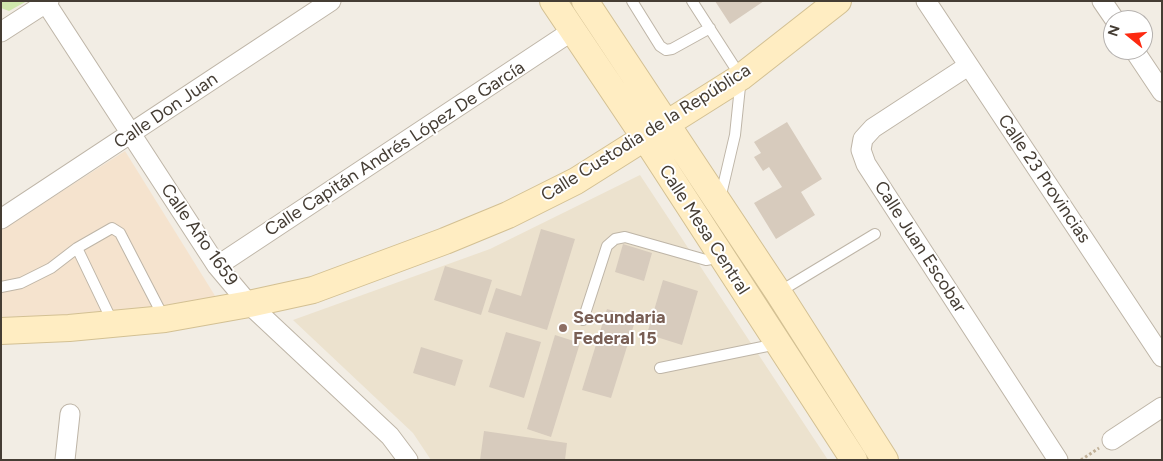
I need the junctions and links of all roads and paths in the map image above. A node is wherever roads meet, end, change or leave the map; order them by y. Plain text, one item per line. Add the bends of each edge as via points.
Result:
1 (331, 1) edge
2 (553, 1) edge
3 (584, 1) edge
4 (632, 1) edge
5 (692, 1) edge
6 (838, 1) edge
7 (926, 1) edge
8 (47, 2) edge
9 (710, 28) junction
10 (1, 32) edge
11 (572, 32) junction
12 (1141, 60) edge
13 (968, 66) junction
14 (742, 77) junction
15 (1162, 92) edge
16 (668, 124) junction
17 (131, 134) junction
18 (645, 138) junction
19 (719, 202) junction
20 (1, 218) edge
21 (875, 234) dead end
22 (77, 248) junction
23 (722, 257) junction
24 (217, 266) junction
25 (1, 287) edge
26 (778, 292) junction
27 (249, 304) junction
28 (165, 319) junction
29 (583, 320) dead end
30 (114, 324) junction
31 (1, 331) edge
32 (778, 344) junction
33 (1162, 357) edge
34 (660, 368) dead end
35 (1162, 407) edge
36 (70, 414) dead end
37 (1112, 440) dead end
38 (65, 460) edge
39 (408, 460) edge
40 (854, 460) edge
41 (885, 460) edge
42 (1058, 460) edge

1 - 17 street, Calle Don Juan
2 - 11 main road, Calle Mesa Central
3 - 16 main road, Calle Mesa Central
4 - 9 lane via 660,46 666,50
5 - 9 lane
6 - 14 main road, Calle Custodia de la República
7 - 13 street, Calle 23 Provincias
8 - 10 street
8 - 17 street, Calle Año 1659
9 - 14 lane
11 - 18 main road, Calle Mesa Central
11 - 24 street, Calle Capitán Andrés López De García
12 - 15 street
13 - 33 street, Calle 23 Provincias
13 - 42 street, Calle Juan Escobar via 873,128 863,139 861,150 866,164
14 - 16 main road, Calle Custodia de la República
14 - 19 lane via 735,136
16 - 18 main road, Calle Custodia de la República
16 - 19 main road, Calle Mesa Central
17 - 20 street, Calle Don Juan
17 - 24 street, Calle Año 1659
18 - 23 main road, Calle Mesa Central
18 - 27 main road, Calle Custodia de la República via 576,181 508,215 313,290
19 - 26 main road, Calle Mesa Central
21 - 26 lane
22 - 25 lane via 51,268 22,283
22 - 28 lane via 107,229 116,229
22 - 30 lane
23 - 29 lane via 706,260 625,238 615,239 607,246
23 - 32 main road, Calle Mesa Central
24 - 27 street, Calle Año 1659
26 - 41 main road, Calle Mesa Central
27 - 28 main road, Calle Custodia de la República
27 - 39 street, Calle Año 1659 via 390,436
28 - 30 main road, Calle Custodia de la República
30 - 31 main road, Calle Custodia de la República
32 - 34 lane
32 - 40 main road, Calle Mesa Central
35 - 37 street
36 - 38 street

